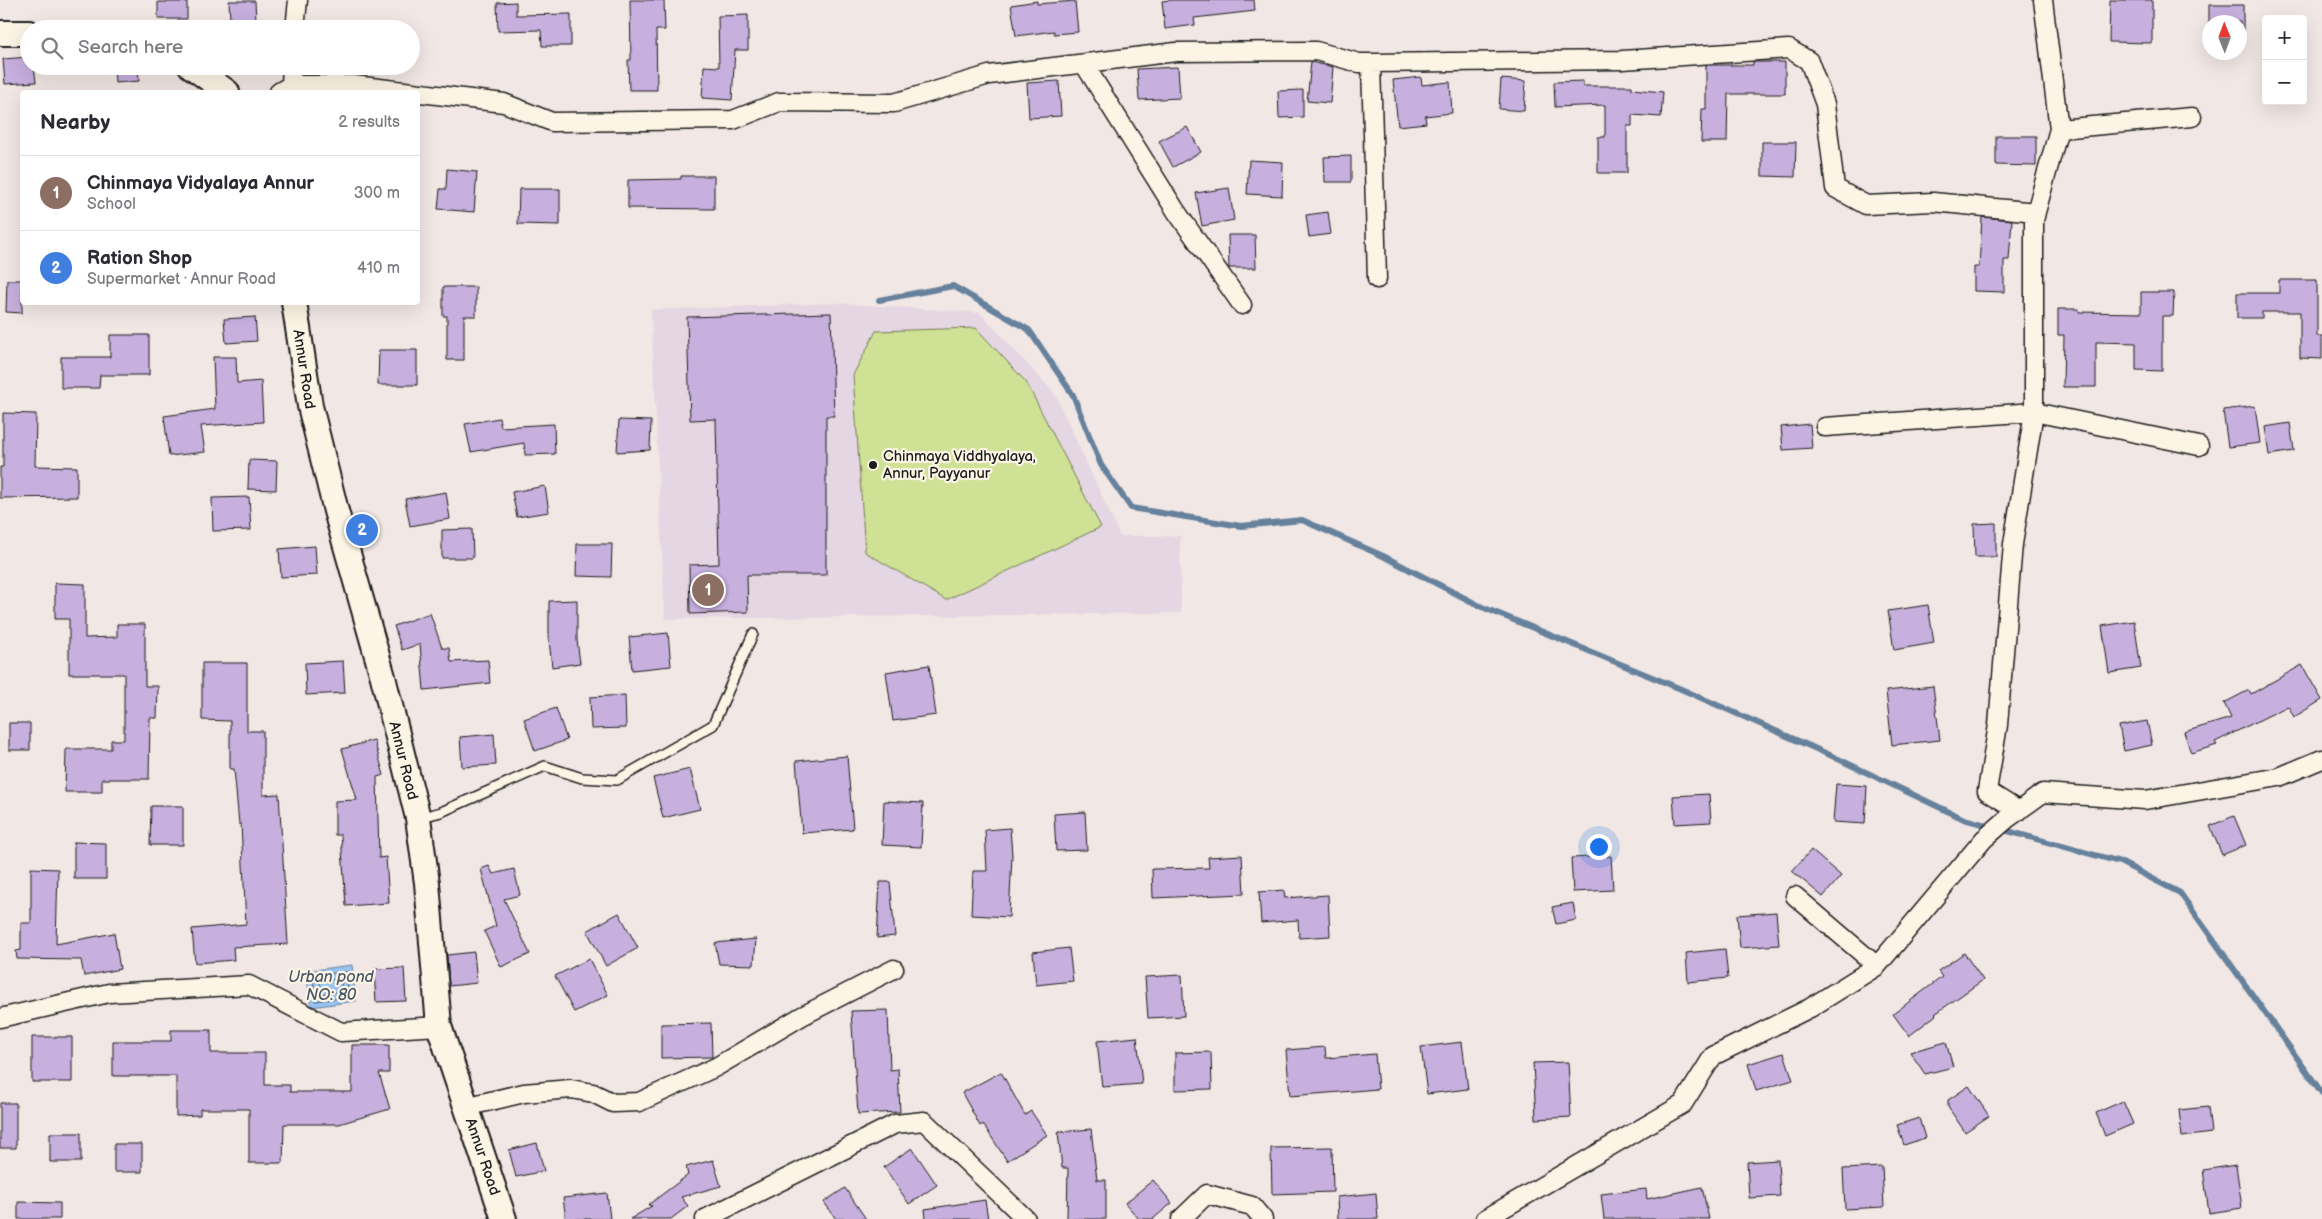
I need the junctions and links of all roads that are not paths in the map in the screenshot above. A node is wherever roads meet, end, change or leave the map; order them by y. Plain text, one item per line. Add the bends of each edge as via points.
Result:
1 (298, 0) edge
2 (2043, 0) edge
3 (296, 20) edge
4 (0, 33) edge
5 (20, 34) edge
6 (1371, 63) junction
7 (1084, 64) junction
8 (203, 75) edge
9 (289, 75) edge
10 (285, 89) edge
11 (224, 90) edge
12 (396, 90) edge
13 (420, 93) edge
14 (2192, 117) dead end
15 (2059, 128) junction
16 (2036, 212) junction
17 (1377, 279) dead end
18 (294, 305) edge
19 (1242, 305) dead end
20 (2034, 412) junction
21 (1825, 428) dead end
22 (2199, 446) dead end
23 (753, 634) dead end
24 (2322, 759) edge
25 (2013, 815) junction
26 (418, 818) junction
27 (1795, 896) dead end
28 (1877, 966) junction
29 (894, 969) dead end
30 (0, 1018) edge
31 (439, 1026) junction
32 (466, 1107) junction
33 (504, 1219) edge
34 (705, 1219) edge
35 (1026, 1219) edge
36 (1181, 1219) edge
37 (1263, 1219) edge
38 (1485, 1219) edge

1 - 3 street
2 - 15 street
4 - 5 main road
6 - 7 street via 1359,63 1316,51 1176,52
6 - 16 street via 1622,60 1788,49 1809,61 1825,104 1835,188 1866,205 1933,202
6 - 17 street
7 - 13 street via 989,75 894,103 779,102 733,120 552,122 504,103
7 - 19 street via 1176,211
8 - 11 main road
9 - 10 street
10 - 12 street via 354,85
14 - 15 street
15 - 16 street
16 - 20 street
18 - 26 main road, Annur Road via 310,406
20 - 21 street
20 - 22 street
20 - 25 street via 2013,544 1998,725 1987,791
23 - 26 lane via 713,725 617,780 582,778 545,766 441,812
24 - 25 street via 2279,778 2145,800 2043,793
25 - 28 street via 1984,839
26 - 31 main road, Annur Road
27 - 28 street
28 - 38 street via 1810,1008 1712,1056 1682,1104
29 - 32 street via 802,1016 716,1066 639,1102 613,1104 593,1093 571,1089 524,1093
30 - 31 street via 109,993 249,985 342,1032
31 - 32 main road, Annur Road
32 - 33 main road, Annur Road
34 - 35 street via 894,1124 924,1122
36 - 37 street via 1207,1194 1252,1206

